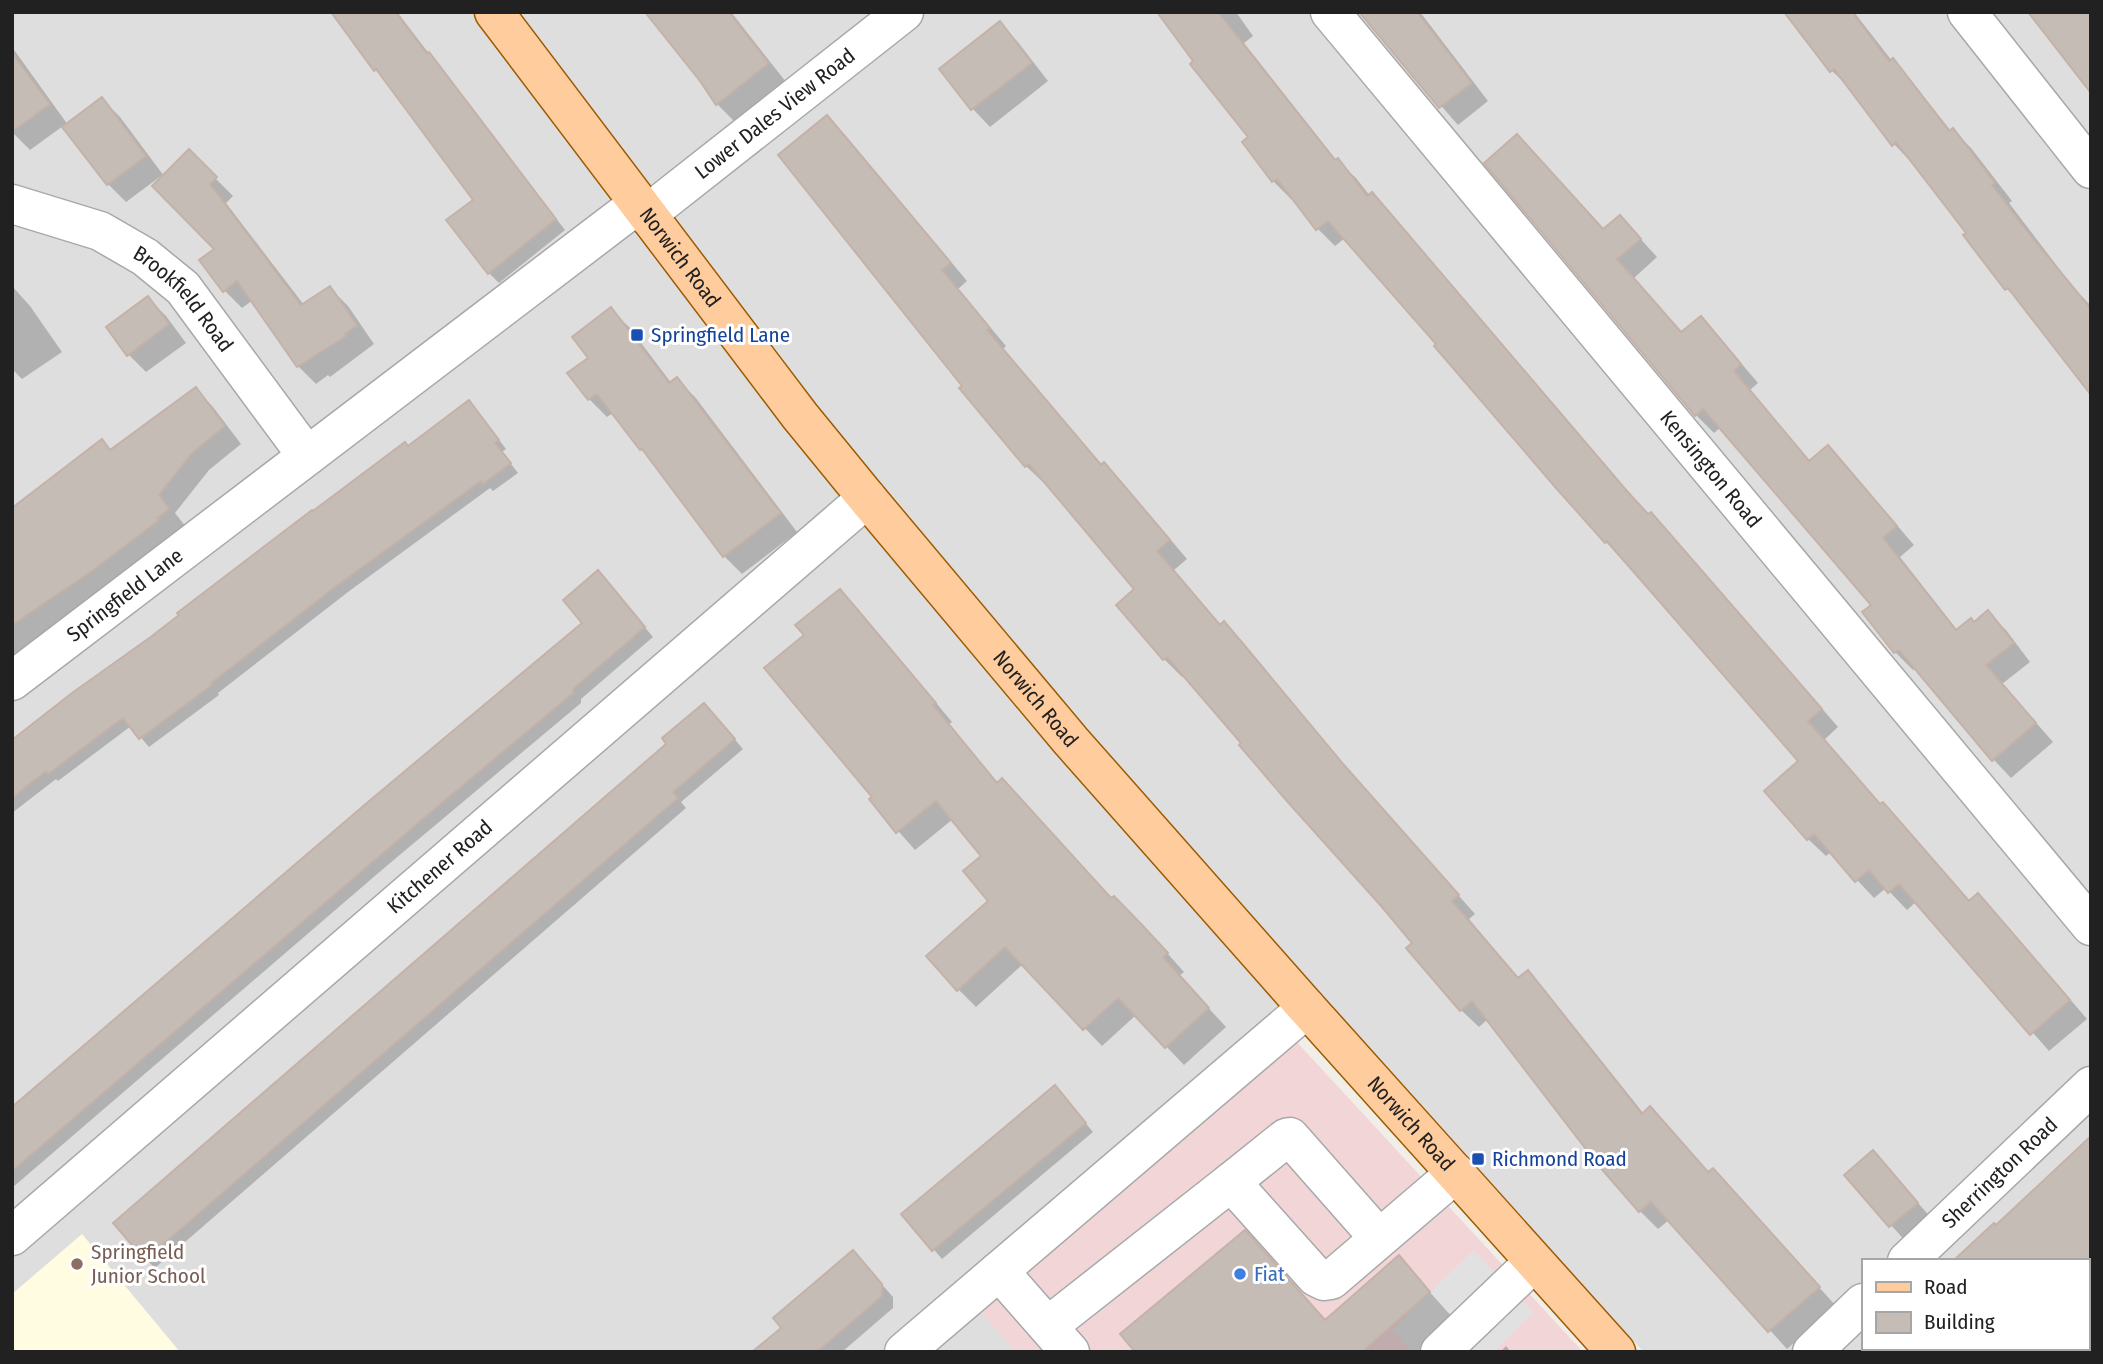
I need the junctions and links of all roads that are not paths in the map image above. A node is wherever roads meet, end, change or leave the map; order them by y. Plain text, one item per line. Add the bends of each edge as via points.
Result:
1 (494, 12) edge
2 (904, 12) edge
3 (1330, 12) edge
4 (1967, 12) edge
5 (2091, 169) edge
6 (12, 204) edge
7 (642, 210) junction
8 (307, 456) junction
9 (867, 498) junction
10 (12, 681) edge
11 (2091, 926) edge
12 (1307, 1008) junction
13 (2091, 1086) edge
14 (1456, 1173) junction
15 (1231, 1182) junction
16 (12, 1236) edge
17 (1379, 1238) junction
18 (1909, 1259) edge
19 (1534, 1262) junction
20 (999, 1271) junction
21 (1862, 1304) edge
22 (1059, 1339) edge
23 (904, 1352) edge
24 (1440, 1352) edge
25 (1616, 1352) edge
26 (1812, 1352) edge

1 - 7 main road, Norwich Road
2 - 7 street, Lower Dales View Road
3 - 11 street, Kensington Road
4 - 5 street
6 - 8 street, Brookfield Road via 100,231 145,257 183,288
7 - 8 street, Springfield Lane
7 - 9 main road, Norwich Road
8 - 10 street, Springfield Lane
9 - 12 main road, Norwich Road via 1071,741
9 - 16 street, Kitchener Road
12 - 14 main road, Norwich Road
12 - 20 street
13 - 18 street, Sherrington Road
14 - 17 street
14 - 19 main road, Norwich Road
15 - 17 street via 1324,1282
15 - 17 street via 1290,1137
15 - 22 street
19 - 24 street
19 - 25 main road, Norwich Road
20 - 22 street
20 - 23 street
21 - 26 street

